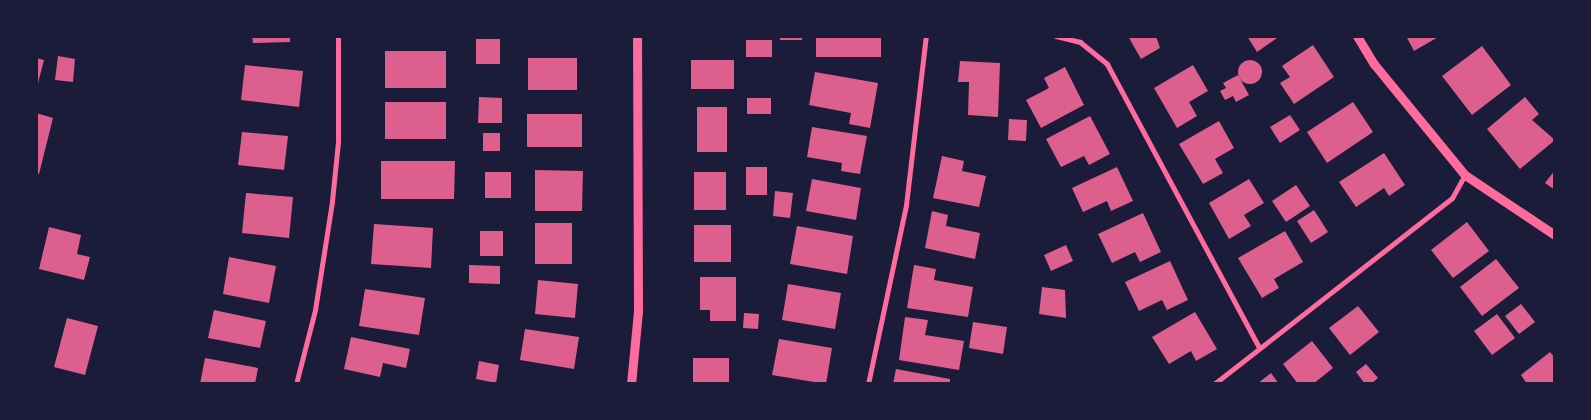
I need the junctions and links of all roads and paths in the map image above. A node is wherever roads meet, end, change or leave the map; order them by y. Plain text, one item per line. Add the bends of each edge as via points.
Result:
1 (338, 36) edge
2 (637, 36) edge
3 (926, 36) edge
4 (1056, 36) edge
5 (1357, 36) edge
6 (1465, 175) junction
7 (1555, 235) edge
8 (1259, 348) junction
9 (296, 384) edge
10 (631, 384) edge
11 (868, 384) edge
12 (1214, 384) edge

1 - 9 street via 338,142 332,201 315,310
2 - 10 street via 638,311
3 - 11 street via 906,205
4 - 8 street via 1080,42 1107,64
5 - 6 street via 1374,64
6 - 7 street
6 - 8 street via 1452,198
8 - 12 street

